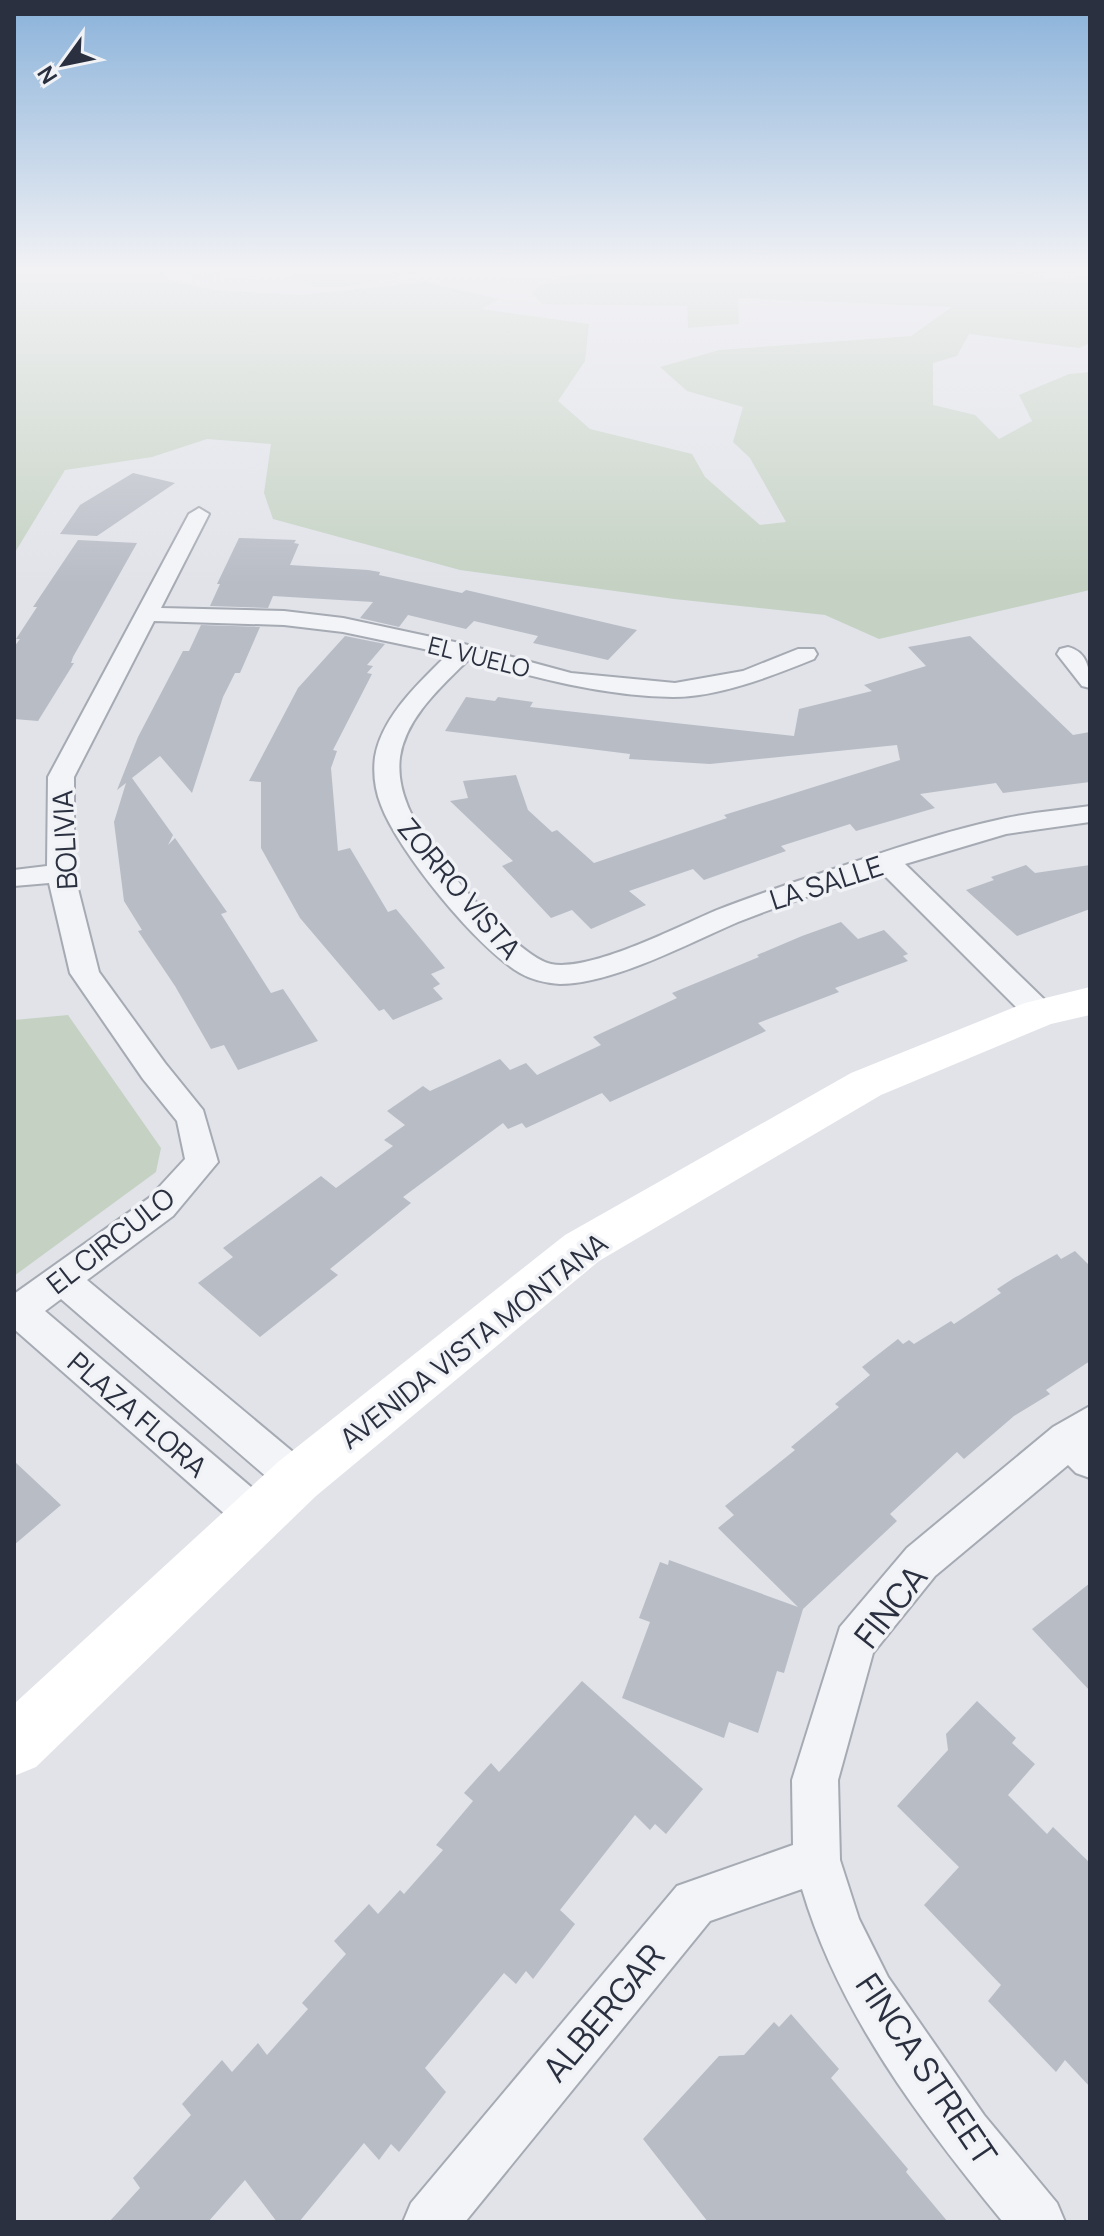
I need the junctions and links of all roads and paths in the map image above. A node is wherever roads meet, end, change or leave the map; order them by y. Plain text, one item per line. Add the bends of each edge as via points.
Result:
1 (199, 514) dead end
2 (147, 614) junction
3 (464, 651) junction
4 (806, 654) dead end
5 (1068, 654) dead end
6 (1090, 681) edge
7 (1090, 814) edge
8 (887, 862) junction
9 (60, 873) junction
10 (14, 878) edge
11 (568, 974) joint
12 (1090, 1001) edge
13 (1040, 1013) junction
14 (202, 1162) joint
15 (61, 1279) junction
16 (16, 1312) edge
17 (1082, 1441) edge
18 (297, 1479) junction
19 (257, 1517) junction
20 (14, 1745) edge
21 (817, 1860) junction
22 (430, 2222) edge
23 (1038, 2222) edge

1 - 2 street, BOLIVIA
2 - 3 street, EL VUELO via 284,618
2 - 9 street, BOLIVIA via 61,777
3 - 4 street, EL VUELO via 570,680 675,690 749,677
3 - 11 street, ZORRO VISTA via 405,712 391,737 387,770 395,814 422,853 506,948 525,965 547,974
5 - 6 street
7 - 8 street, LA SALLE via 1006,826
8 - 11 street, LA SALLE
8 - 13 street
9 - 10 street
9 - 14 street, BOLIVIA via 85,973 192,1118
12 - 13 street, AVENIDA VISTA MONTANA
13 - 18 street, AVENIDA VISTA MONTANA via 866,1084 582,1248
14 - 15 street, EL CIRCULO via 161,1207
15 - 16 street, EL CIRCULO
15 - 18 street, PLAZA FLORA
16 - 19 street, PLAZA FLORA
17 - 21 street, FINCA via 921,1562 855,1642 815,1780
18 - 19 street, AVENIDA VISTA MONTANA
19 - 20 street, AVENIDA VISTA MONTANA
21 - 22 street, ALBERGAR via 694,1903
21 - 23 street, FINCA STREET via 837,1926 870,1995 965,2134

